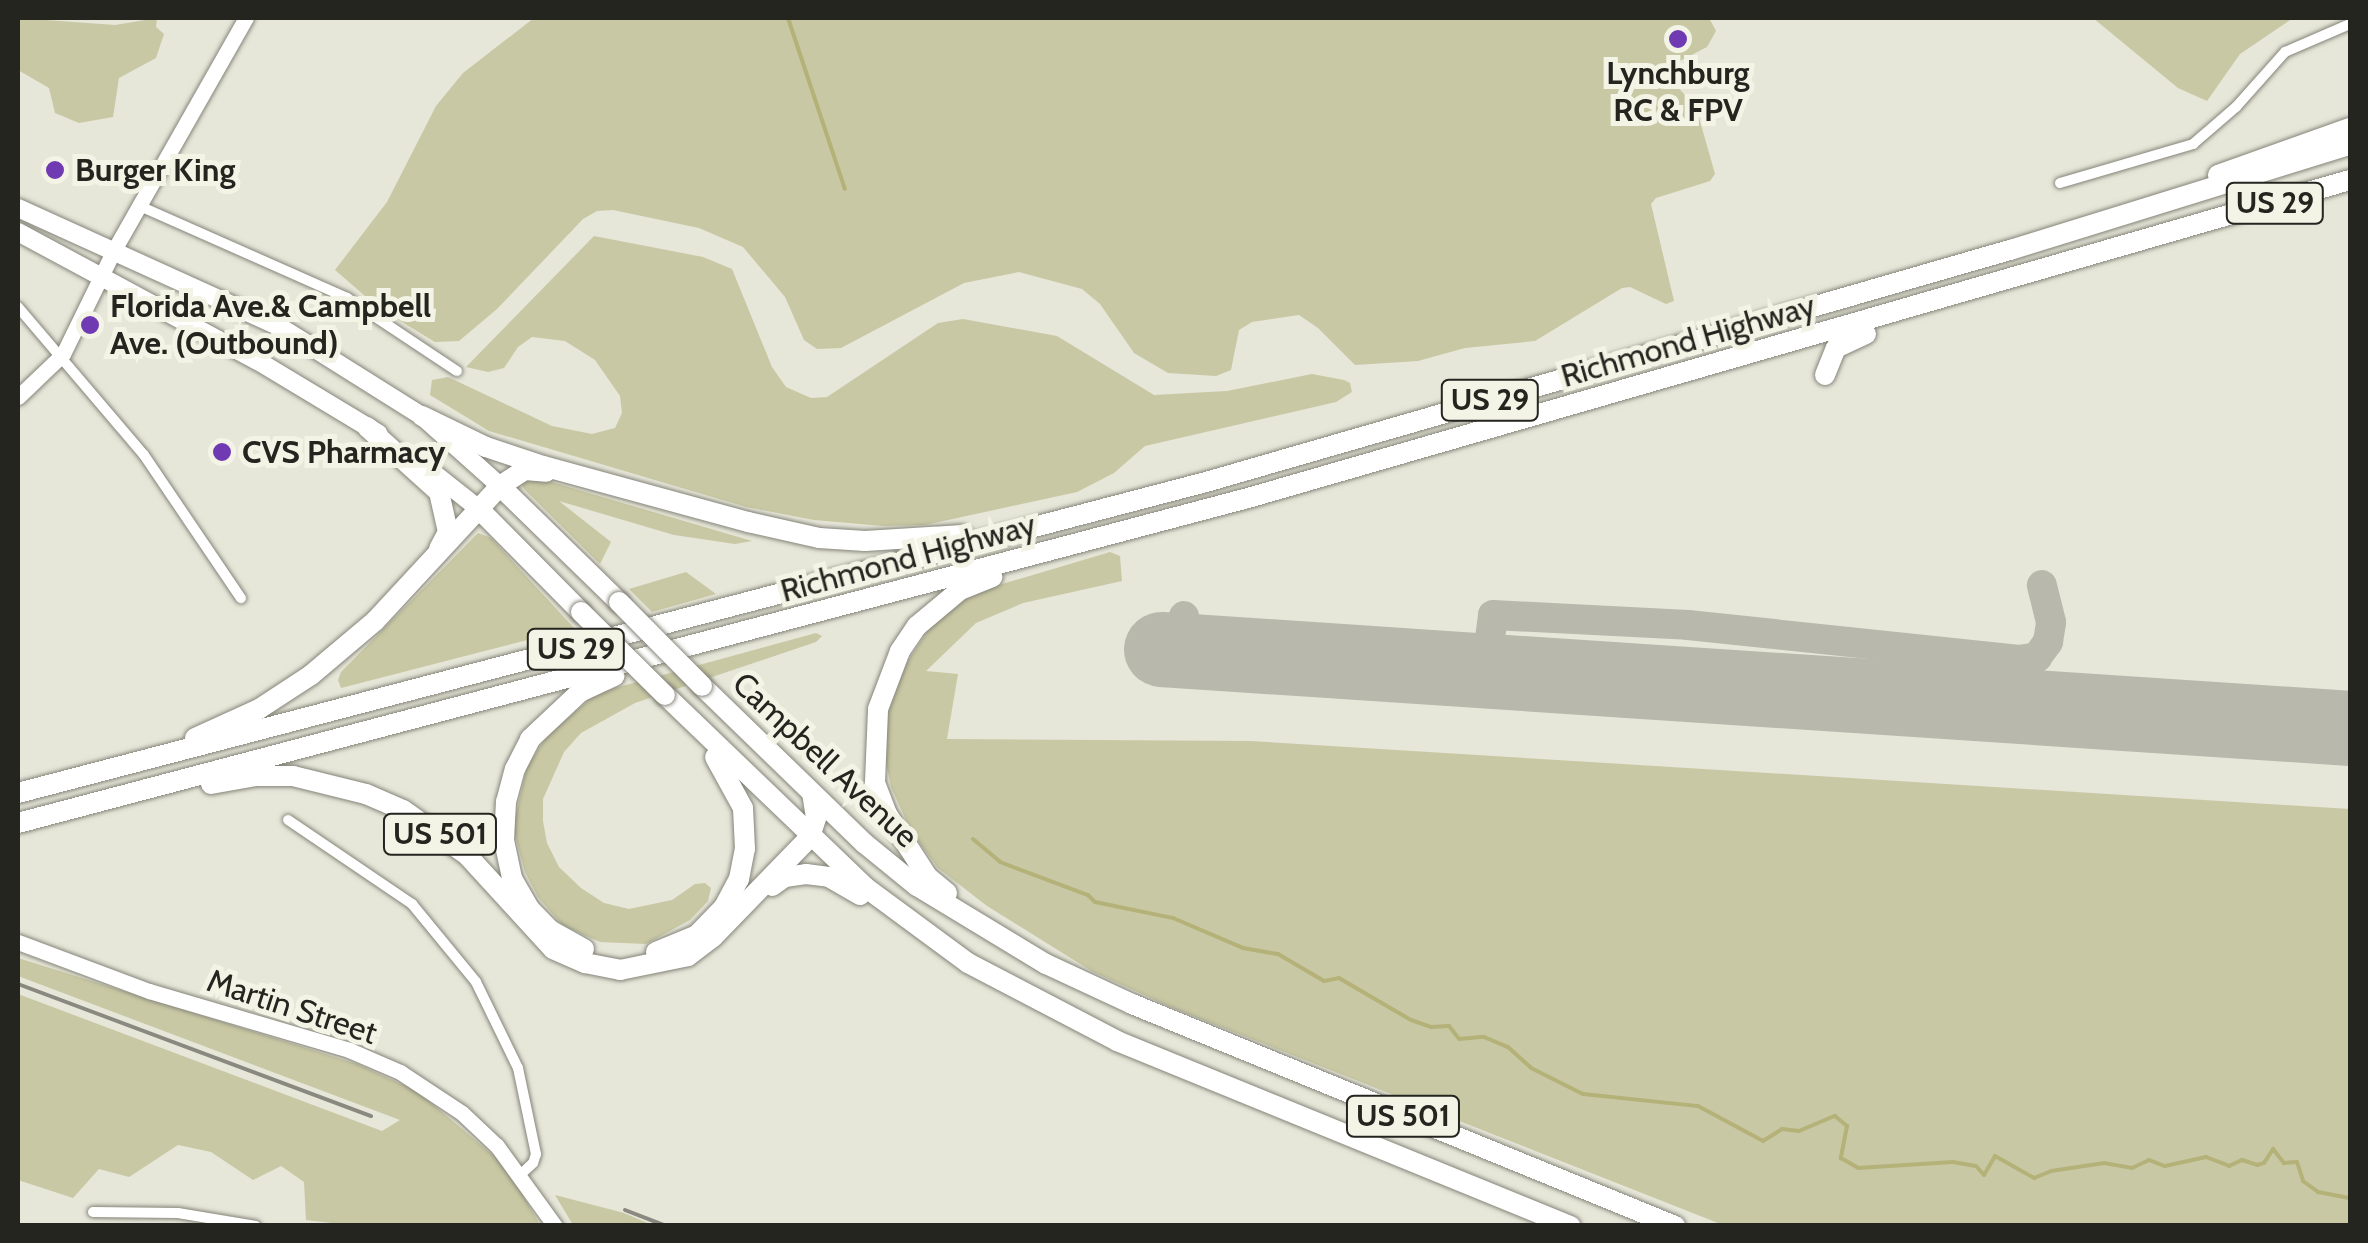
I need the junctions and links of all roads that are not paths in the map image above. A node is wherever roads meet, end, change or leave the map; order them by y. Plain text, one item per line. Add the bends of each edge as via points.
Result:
1 (246, 18) edge
2 (2350, 26) edge
3 (2350, 128) edge
4 (2350, 145) edge
5 (2350, 180) edge
6 (2060, 183) dead end
7 (142, 207) junction
8 (18, 208) edge
9 (18, 232) edge
10 (2148, 240) junction
11 (114, 250) junction
12 (2010, 250) junction
13 (102, 275) junction
14 (18, 307) edge
15 (1763, 350) junction
16 (62, 354) junction
17 (457, 371) dead end
18 (18, 397) edge
19 (422, 416) junction
20 (368, 427) junction
21 (500, 486) junction
22 (621, 488) junction
23 (1122, 504) junction
24 (479, 509) junction
25 (1065, 548) junction
26 (432, 562) junction
27 (241, 598) dead end
28 (691, 646) junction
29 (688, 717) junction
30 (24, 792) edge
31 (812, 794) junction
32 (62, 812) junction
33 (288, 820) dead end
34 (18, 823) edge
35 (810, 838) junction
36 (757, 895) junction
37 (926, 935) junction
38 (18, 942) edge
39 (1046, 964) junction
40 (521, 1174) junction
41 (93, 1212) dead end
42 (256, 1226) edge
43 (555, 1226) edge
44 (1571, 1226) edge
45 (1675, 1226) edge

1 - 7 street
2 - 6 street via 2284,52 2193,144
3 - 12 highway via 2031,234
4 - 12 highway, Richmond Highway / US 29
5 - 10 highway, Richmond Highway / US 29
7 - 11 street
7 - 17 street via 348,298
8 - 11 main road, Campbell Avenue
9 - 13 main road, Campbell Avenue
10 - 15 highway, Richmond Highway / US 29
10 - 15 highway via 2125,255 1859,336 1832,352 1825,375 1800,351
11 - 13 street
11 - 19 main road, Campbell Avenue via 280,326
12 - 23 highway, Richmond Highway / US 29
13 - 16 street
13 - 20 main road, Campbell Avenue
14 - 16 street
15 - 25 highway, Richmond Highway / US 29
16 - 18 street
16 - 27 street via 144,456
19 - 21 main road, Campbell Avenue
19 - 22 highway via 486,447
20 - 24 main road, Campbell Avenue
20 - 26 highway via 439,492 448,532
21 - 22 highway via 525,470 539,470
21 - 24 highway
21 - 31 highway, Campbell Avenue / US 501, bridge
22 - 23 highway via 766,526 865,542 927,541
23 - 30 highway, US 29
24 - 26 highway
24 - 29 highway, Campbell Avenue, bridge
25 - 28 highway, Richmond Highway / US 29
25 - 39 highway via 960,590 917,626 888,680 874,742 876,782 887,814 927,876
26 - 30 highway via 311,676 259,709 198,737
28 - 29 highway via 580,692 540,727 514,769 504,840 512,878 529,908 576,946 606,956 672,947 697,935 740,879 743,808
28 - 32 highway, US 29
29 - 35 highway, Campbell Avenue
31 - 35 highway via 816,818
31 - 39 highway, Campbell Avenue / US 501 via 917,886
32 - 34 highway, US 29
32 - 36 highway, US 501 via 256,776 329,783 433,829 480,868 552,949 620,970 688,956
33 - 40 street via 412,904 476,982 518,1068 536,1154
35 - 36 highway
35 - 37 highway, Campbell Avenue
36 - 37 highway, US 501 via 784,877 829,877
37 - 44 highway, Campbell Avenue / US 501 via 1117,1040
38 - 40 street, Martin Street via 400,1072 462,1113
39 - 45 highway, Campbell Avenue / US 501
40 - 43 street, Martin Street
41 - 42 street via 178,1214

